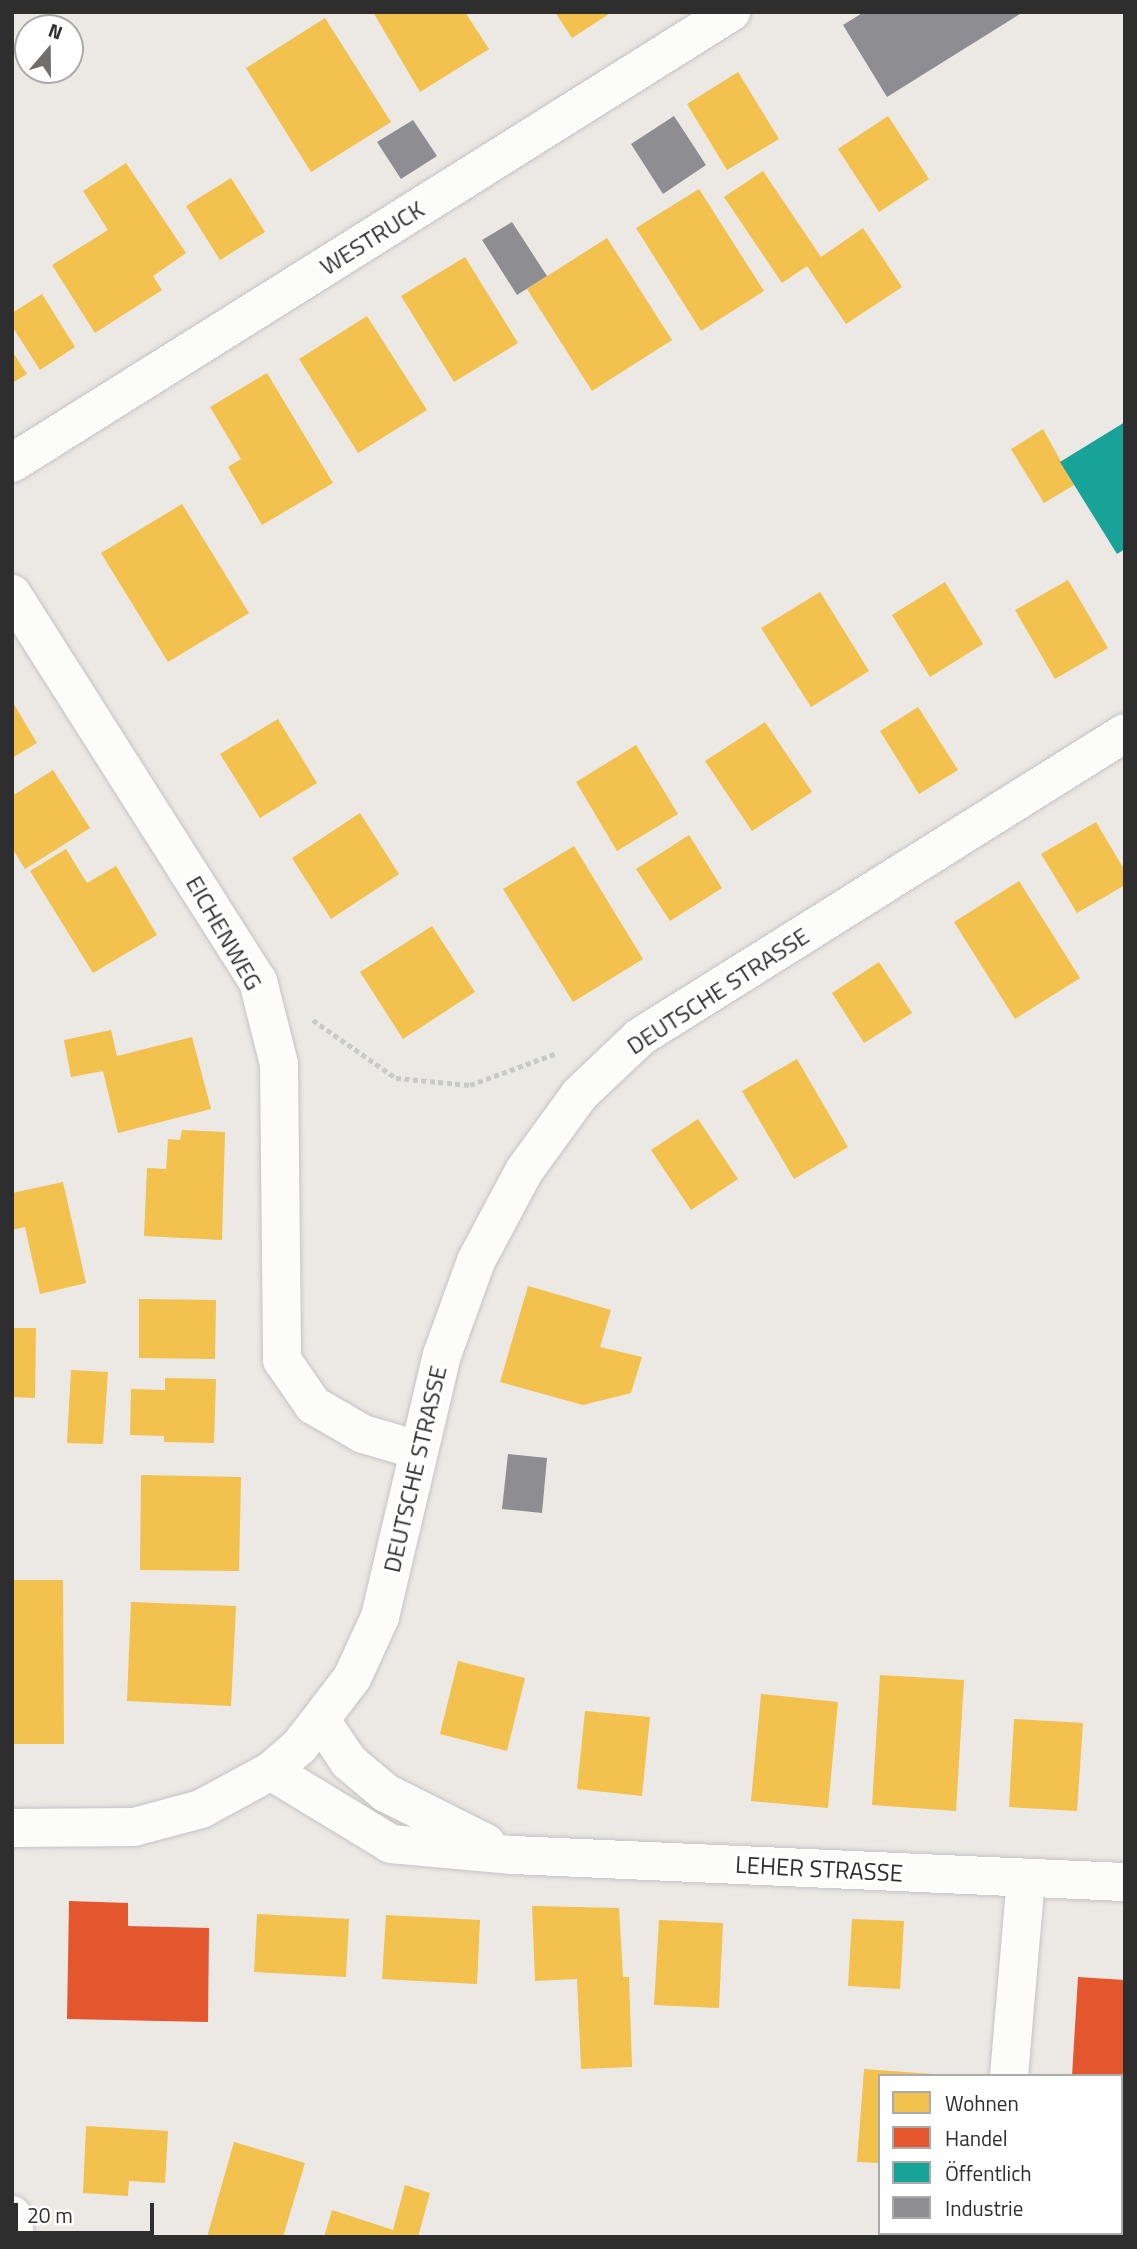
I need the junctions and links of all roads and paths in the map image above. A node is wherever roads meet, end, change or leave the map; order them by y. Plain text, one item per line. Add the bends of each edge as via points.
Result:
1 (731, 12) edge
2 (12, 464) edge
3 (12, 594) edge
4 (1125, 733) edge
5 (258, 981) junction
6 (572, 1050) dead end
7 (418, 1450) junction
8 (322, 1722) junction
9 (271, 1771) junction
10 (12, 1828) edge
11 (513, 1855) junction
12 (1026, 1878) junction
13 (1125, 1882) edge
14 (1009, 2074) edge
15 (12, 2215) edge
16 (15, 2237) edge

1 - 2 street, WESTRUCK
3 - 5 street, EICHENWEG
4 - 7 street, DEUTSCHE STRASSE via 640,1037 580,1094 524,1171 476,1261 442,1355
5 - 6 path via 396,1077 470,1085
5 - 7 street, EICHENWEG via 279,1064 282,1360 313,1405 363,1434
7 - 8 street, DEUTSCHE STRASSE via 380,1617 352,1678
8 - 9 street
8 - 11 street, LEHER STRASSE via 349,1762 386,1793
9 - 10 street via 201,1809 134,1827
9 - 11 street, LEHER STRASSE via 391,1844
11 - 12 street, LEHER STRASSE
12 - 13 street, LEHER STRASSE
12 - 14 street
15 - 16 street

